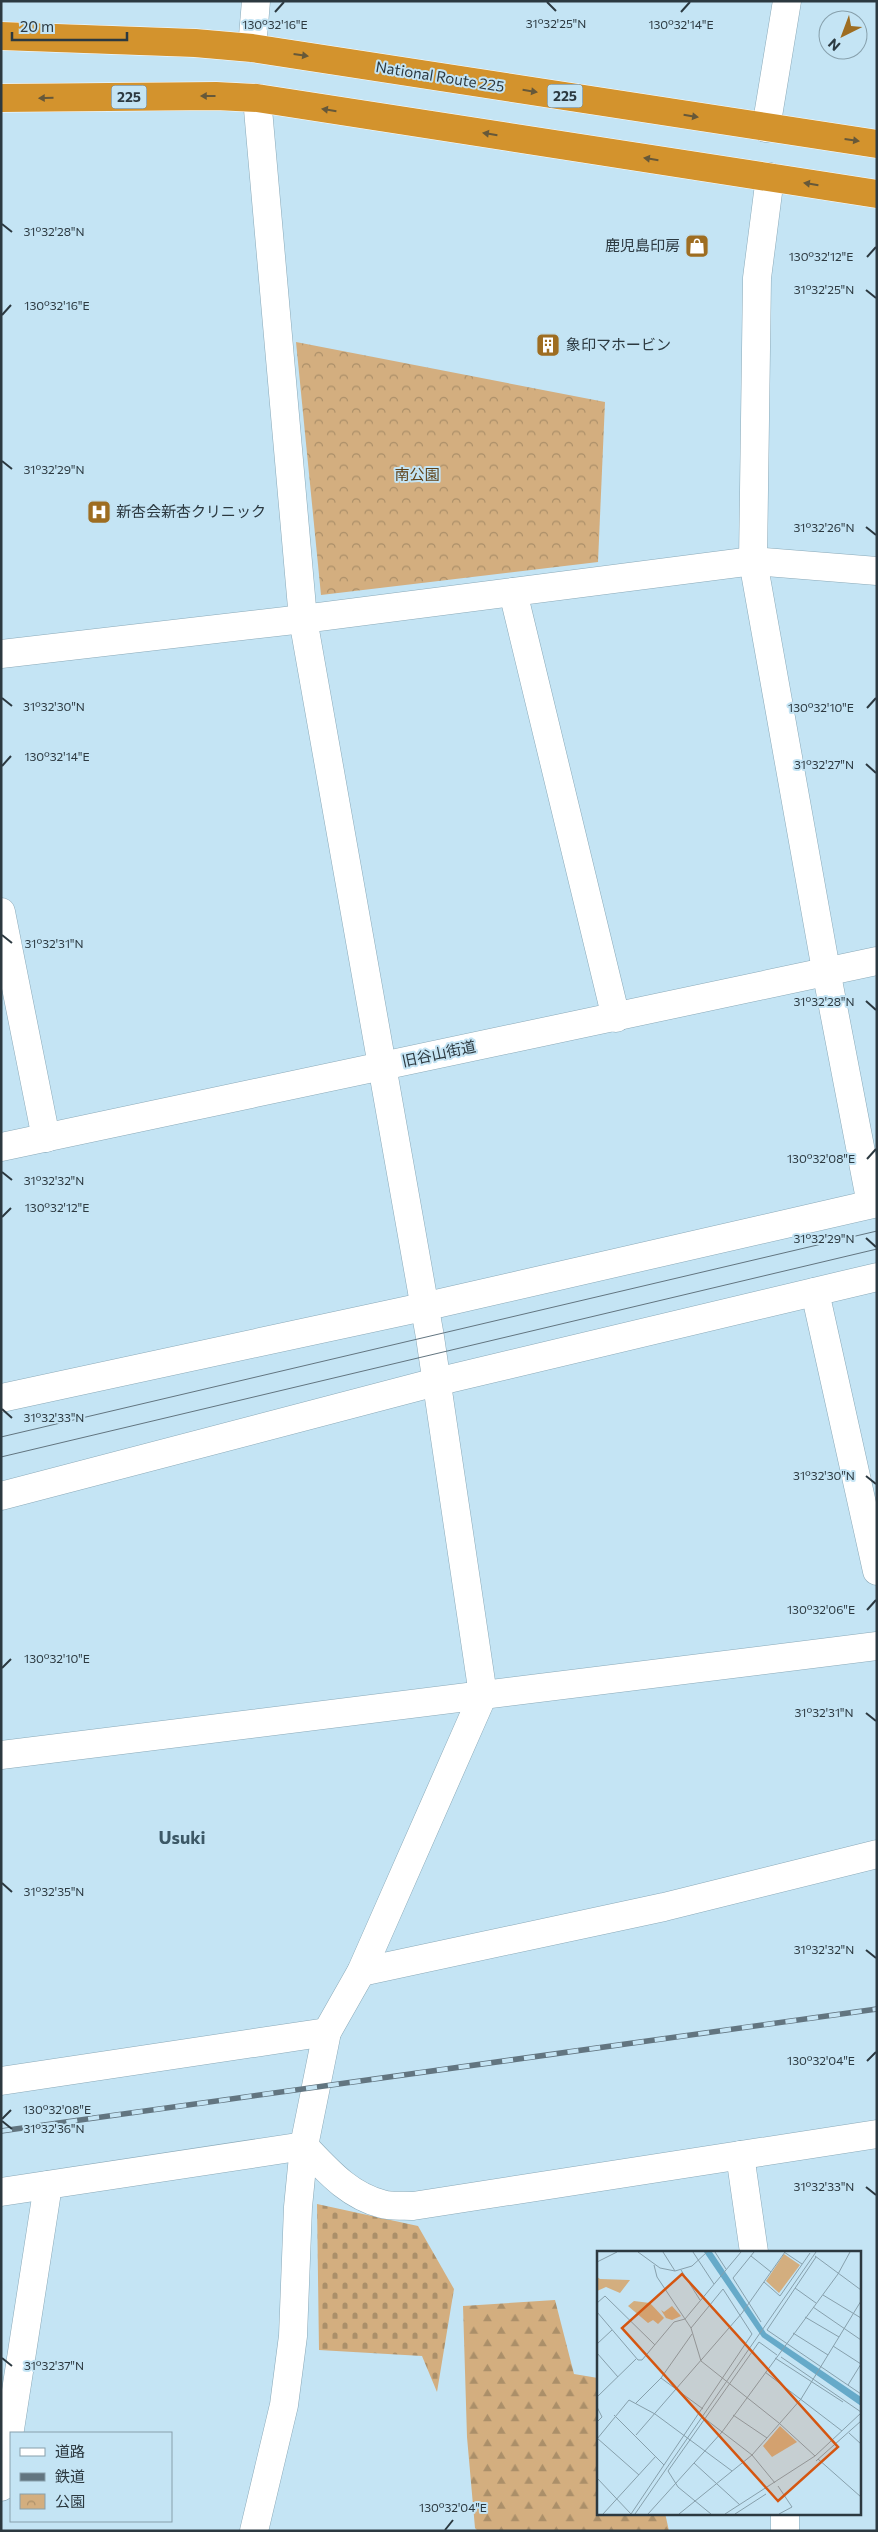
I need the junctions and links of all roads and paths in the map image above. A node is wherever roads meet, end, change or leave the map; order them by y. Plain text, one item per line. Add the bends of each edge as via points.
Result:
1 (256, 1) edge
2 (787, 1) edge
3 (1, 36) edge
4 (252, 48) junction
5 (1, 98) edge
6 (257, 98) junction
7 (766, 128) junction
8 (877, 144) edge
9 (770, 177) junction
10 (877, 194) edge
11 (753, 561) junction
12 (877, 571) edge
13 (513, 592) junction
14 (303, 619) junction
15 (1, 654) edge
16 (1, 912) edge
17 (877, 961) edge
18 (826, 970) junction
19 (616, 1018) junction
20 (382, 1066) junction
21 (46, 1138) junction
22 (1, 1147) edge
23 (874, 1203) edge
24 (877, 1278) edge
25 (815, 1292) junction
26 (423, 1307) junction
27 (436, 1382) junction
28 (1, 1398) edge
29 (1, 1496) edge
30 (877, 1571) edge
31 (877, 1646) edge
32 (483, 1695) junction
33 (1, 1755) edge
34 (877, 1854) edge
35 (361, 1972) junction
36 (327, 2032) junction
37 (1, 2082) edge
38 (877, 2134) edge
39 (304, 2146) junction
40 (740, 2155) junction
41 (48, 2185) junction
42 (1, 2192) edge
43 (754, 2251) edge
44 (1, 2487) edge
45 (785, 2514) edge
46 (254, 2531) edge
47 (785, 2531) edge

1 - 4 street
2 - 7 street
3 - 4 highway, National Route 225 / 225
4 -> 7 highway, National Route 225 / 225
6 -> 5 highway, 225
9 -> 6 highway, 225
6 - 14 street
7 -> 8 highway, National Route 225 / 225
10 -> 9 highway, 225
9 - 11 street via 756,278
11 - 12 street
11 - 13 street
11 - 18 street
13 - 14 street
13 - 19 street
14 - 15 street
14 - 20 street
16 - 21 street
17 - 18 street, 旧谷山街道
18 - 19 street, 旧谷山街道
18 - 23 street
19 - 20 street, 旧谷山街道
20 - 21 street, 旧谷山街道
20 - 26 street
21 - 22 street, 旧谷山街道
23 - 26 street
24 - 25 street
25 - 27 street
25 - 30 street
26 - 27 street
26 - 28 street
27 - 29 street
27 - 32 street
31 - 32 street
32 - 33 street
32 - 35 street
34 - 35 street via 664,1907
35 - 36 street
36 - 37 street
36 - 39 street
38 - 40 street
39 - 40 street via 339,2183 354,2192 382,2204 413,2206
39 - 41 street
39 - 46 street via 298,2207 294,2336 284,2405
40 - 43 street
41 - 42 street
41 - 44 street
45 - 47 street

